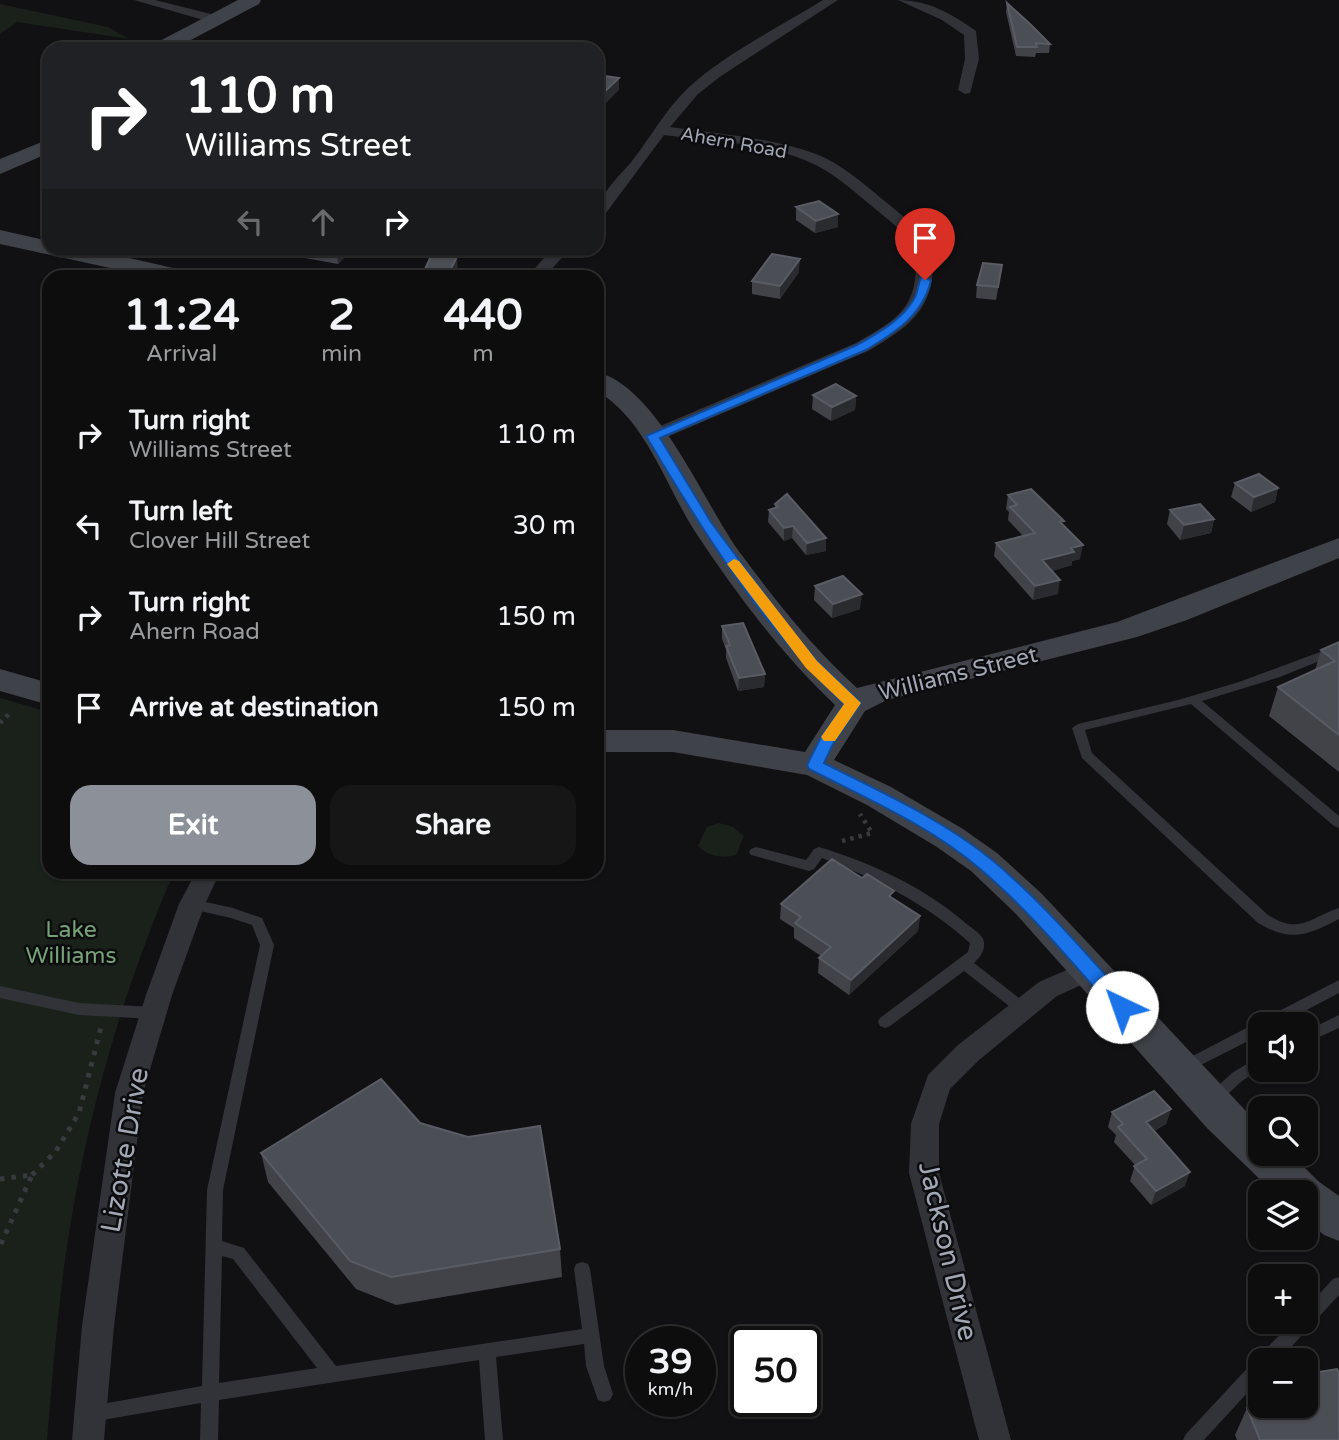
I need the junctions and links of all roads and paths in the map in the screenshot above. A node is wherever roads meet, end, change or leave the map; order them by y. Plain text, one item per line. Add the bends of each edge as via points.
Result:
1 (140, 0) edge
2 (252, 0) edge
3 (832, 0) edge
4 (904, 0) edge
5 (214, 19) junction
6 (172, 42) edge
7 (965, 90) dead end
8 (660, 130) junction
9 (42, 148) edge
10 (0, 167) edge
11 (604, 205) edge
12 (0, 237) edge
13 (42, 246) edge
14 (87, 256) edge
15 (555, 256) edge
16 (150, 270) edge
17 (542, 270) edge
18 (604, 384) edge
19 (653, 436) junction
20 (1339, 547) edge
21 (1339, 649) edge
22 (0, 680) edge
23 (42, 692) edge
24 (1194, 700) junction
25 (853, 703) junction
26 (10, 713) dead end
27 (0, 723) edge
28 (604, 741) edge
29 (815, 765) junction
30 (860, 808) dead end
31 (1339, 823) edge
32 (756, 852) dead end
33 (828, 856) junction
34 (204, 879) edge
35 (192, 904) junction
36 (1339, 913) edge
37 (964, 963) junction
38 (1090, 970) junction
39 (1339, 986) edge
40 (0, 992) edge
41 (1023, 1009) junction
42 (107, 1010) junction
43 (1290, 1012) edge
44 (154, 1013) junction
45 (1339, 1021) edge
46 (885, 1023) dead end
47 (1318, 1031) edge
48 (1248, 1034) edge
49 (1180, 1069) junction
50 (1248, 1070) edge
51 (1209, 1102) junction
52 (32, 1175) junction
53 (0, 1180) edge
54 (1289, 1180) edge
55 (1318, 1205) edge
56 (1339, 1222) edge
57 (0, 1246) edge
58 (213, 1246) junction
59 (582, 1269) dead end
60 (1339, 1284) edge
61 (1318, 1306) edge
62 (1292, 1334) edge
63 (590, 1335) junction
64 (1278, 1348) edge
65 (487, 1350) junction
66 (332, 1374) junction
67 (1248, 1380) edge
68 (209, 1393) junction
69 (604, 1394) dead end
70 (90, 1427) edge
71 (209, 1440) edge
72 (494, 1440) edge
73 (995, 1440) edge
74 (1192, 1440) edge

1 - 5 street
2 - 5 street
3 - 8 street via 716,73 693,91
4 - 7 street via 947,17 971,34 972,59
5 - 6 street
8 - 11 street
8 - 19 street, Ahern Road via 788,150 833,167 907,227 926,261 922,297 889,331 862,347
9 - 10 street
12 - 13 street
14 - 16 street
15 - 17 street
18 - 19 street via 624,396
19 - 25 street via 705,523 779,625 811,665
20 - 25 street, Williams Street via 1135,627 920,679
21 - 24 lane
22 - 23 street
24 - 31 lane
24 - 36 lane via 1078,728 1086,755 1276,928 1302,931
25 - 29 street, Williams Street
26 - 27 path
28 - 29 street via 673,741
29 - 38 street via 920,820 984,862
30 - 33 path via 858,812 872,833 838,842
32 - 33 lane via 809,866 819,852
33 - 37 lane via 907,887 948,914 977,941 975,954
34 - 35 street, Lizotte Drive
35 - 44 street, Lizotte Drive
35 - 58 lane via 257,922 267,945 215,1190
37 - 41 lane
37 - 46 lane
38 - 41 street, Jackson Drive via 1048,989
38 - 49 street
39 - 43 lane
40 - 42 lane via 79,1009
41 - 73 street, Jackson Drive via 938,1083 925,1124 924,1173
42 - 44 lane
42 - 52 path via 79,1113 56,1151
44 - 70 street, Lizotte Drive via 129,1093
45 - 47 lane
48 - 49 lane
49 - 51 street
50 - 51 lane
51 - 54 street
52 - 53 path
52 - 57 path
55 - 56 street
58 - 66 lane via 238,1253
58 - 68 lane
59 - 63 lane
60 - 61 lane
62 - 64 lane
63 - 65 lane
63 - 69 lane
65 - 66 lane
65 - 72 lane
66 - 68 lane
67 - 74 lane
68 - 70 lane
68 - 71 lane

